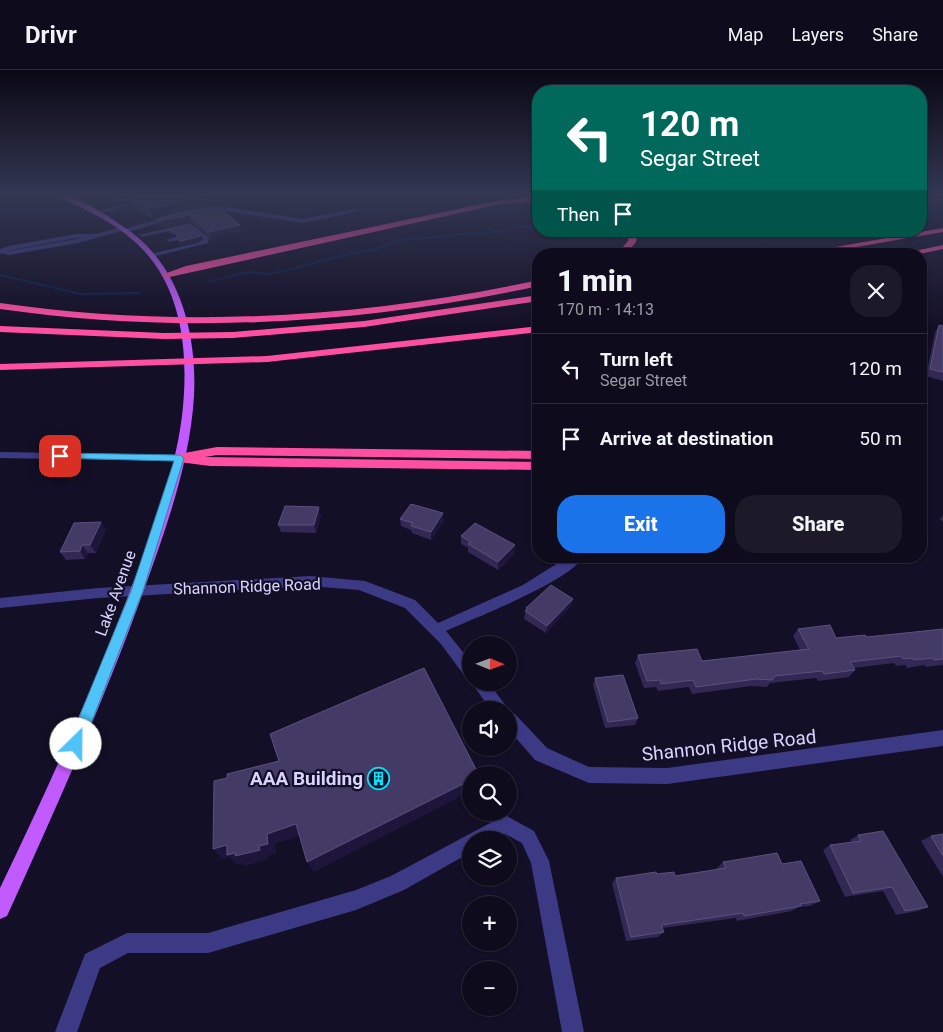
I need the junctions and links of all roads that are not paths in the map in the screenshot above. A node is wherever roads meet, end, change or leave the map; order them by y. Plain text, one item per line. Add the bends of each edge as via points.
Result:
1 (60, 239) edge
2 (83, 239) edge
3 (134, 239) edge
4 (171, 239) edge
5 (202, 239) edge
6 (345, 239) edge
7 (890, 239) edge
8 (174, 241) junction
9 (943, 247) edge
10 (836, 248) edge
11 (927, 250) edge
12 (943, 253) edge
13 (152, 255) junction
14 (927, 257) edge
15 (165, 275) junction
16 (532, 284) edge
17 (532, 299) edge
18 (0, 306) edge
19 (0, 320) edge
20 (532, 322) edge
21 (0, 329) edge
22 (532, 330) edge
23 (86, 332) junction
24 (371, 347) junction
25 (0, 360) edge
26 (160, 364) junction
27 (0, 367) edge
28 (0, 455) edge
29 (532, 455) edge
30 (180, 458) junction
31 (532, 466) edge
32 (570, 563) edge
33 (137, 591) junction
34 (0, 603) edge
35 (435, 630) junction
36 (462, 662) edge
37 (485, 691) edge
38 (494, 701) edge
39 (517, 728) edge
40 (943, 738) edge
41 (492, 831) edge
42 (462, 847) edge
43 (0, 908) edge
44 (66, 1032) edge
45 (573, 1032) edge

1 - 2 street via 2,251 41,248
3 - 13 main road, Lake Avenue
4 - 8 street
5 - 8 street via 206,242
6 - 15 highway
7 - 10 highway
8 - 13 street
9 - 11 highway
12 - 14 highway
13 - 15 main road, Lake Avenue
15 - 30 main road, Lake Avenue via 183,322 189,360 189,396
16 - 18 highway via 357,312 209,322 54,314
17 - 23 highway via 362,326 214,336 157,337
19 - 23 highway
20 - 24 highway
21 - 23 highway via 25,333
22 - 24 highway
24 - 26 highway via 276,358
25 - 26 highway
26 - 27 highway
28 - 30 street
29 - 30 highway via 217,451
30 - 31 highway via 210,462
30 - 33 main road, Lake Avenue
32 - 35 street via 519,595
33 - 34 street, Shannon Ridge Road
33 - 35 street, Shannon Ridge Road via 310,581 360,585 410,604
33 - 43 main road, Lake Avenue via 83,727
35 - 36 street, Shannon Ridge Road
37 - 38 street
39 - 40 street, Shannon Ridge Road via 541,754 589,775 667,776
41 - 45 street via 505,824 528,837 540,862
42 - 44 street via 397,883 356,900 208,943 128,943 92,961

